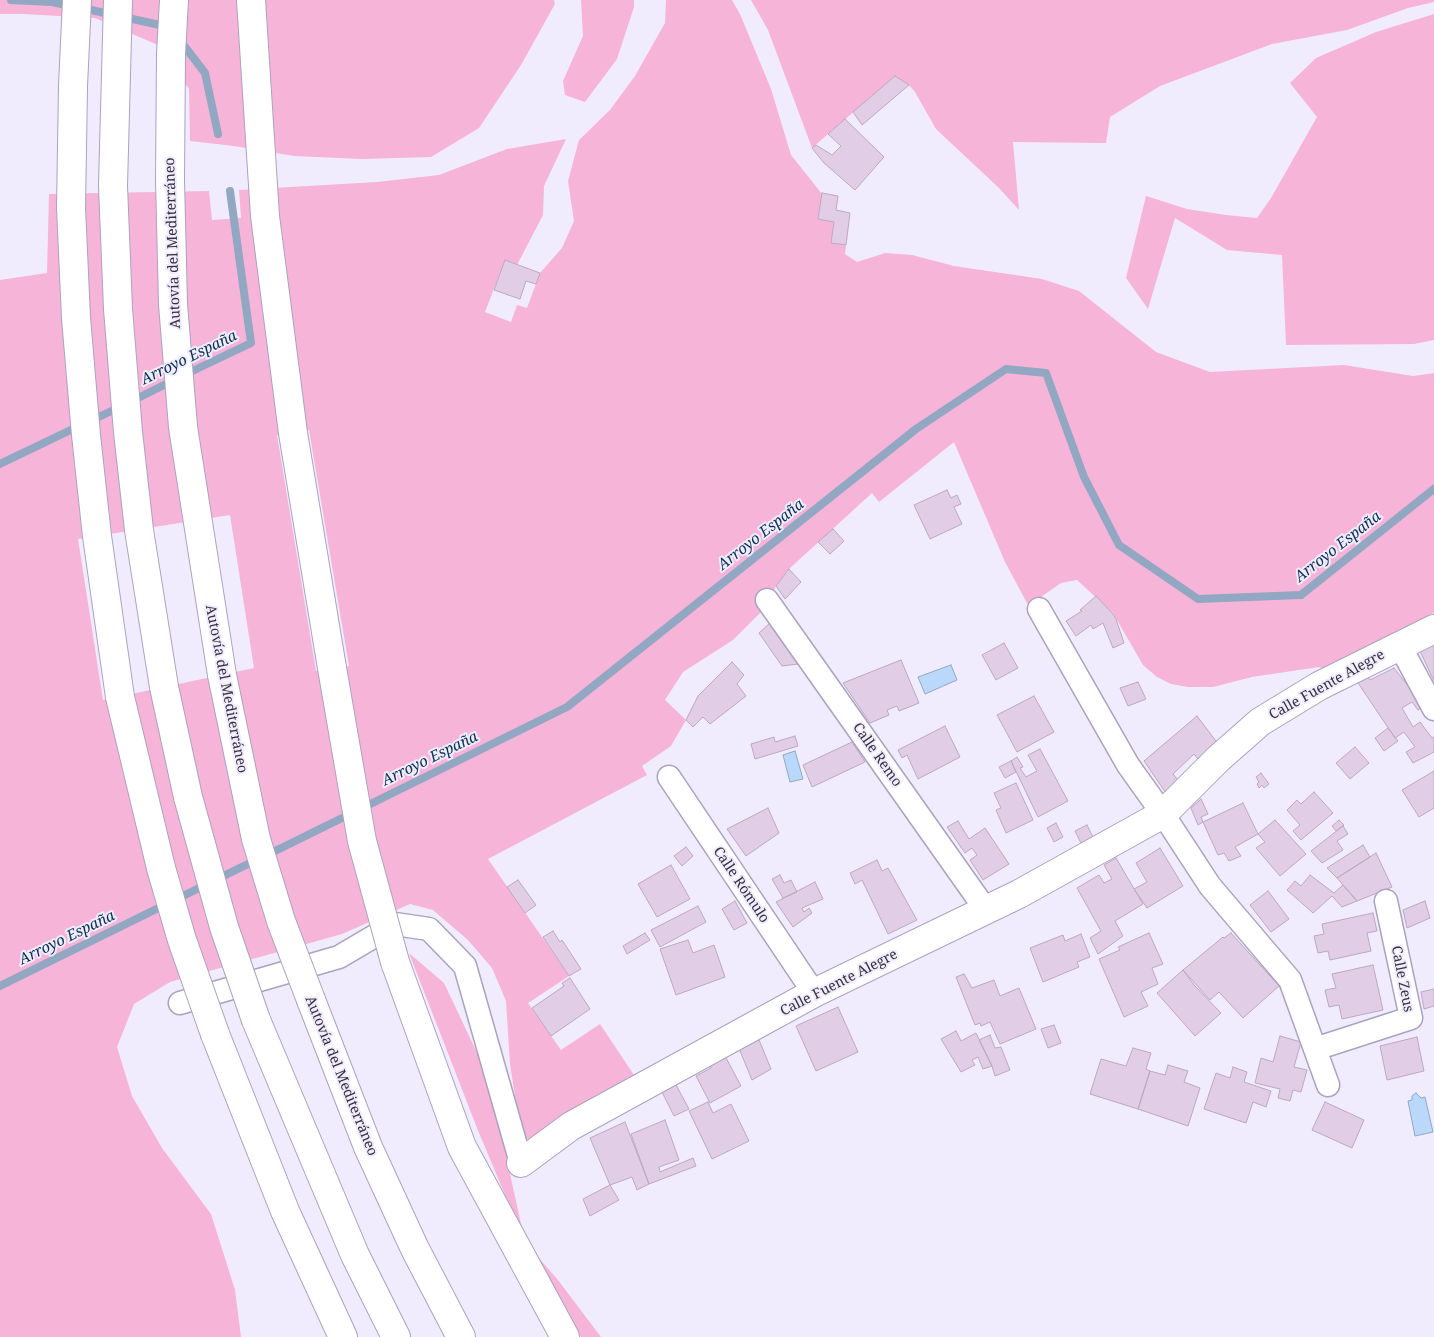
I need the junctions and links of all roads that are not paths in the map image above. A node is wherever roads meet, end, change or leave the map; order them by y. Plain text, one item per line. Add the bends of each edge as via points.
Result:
1 (77, 0) edge
2 (118, 0) edge
3 (174, 0) edge
4 (251, 0) edge
5 (768, 600) dead end
6 (1038, 609) dead end
7 (1434, 629) edge
8 (1400, 646) junction
9 (1434, 709) edge
10 (669, 777) dead end
11 (1163, 814) junction
12 (1386, 901) dead end
13 (986, 910) junction
14 (814, 994) junction
15 (180, 1004) dead end
16 (1315, 1049) junction
17 (1328, 1085) dead end
18 (521, 1163) joint
19 (343, 1337) edge
20 (396, 1337) edge
21 (461, 1337) edge
22 (565, 1337) edge

1 - 19 main road, bridge via 71,208 76,318 97,536 120,697 161,868 182,940 285,1211
2 - 20 main road, bridge via 113,186 116,281 138,530 164,687 188,797 219,908 256,1020 355,1255
3 - 21 main road, Autovía del Mediterráneo, bridge via 170,180 173,304 183,427 222,675 256,839 281,921 368,1147 415,1249
4 - 22 main road, bridge via 265,216 293,433 362,841 395,962 462,1147
5 - 13 street, Calle Remo
6 - 11 street via 1128,765
7 - 8 main road, Calle Fuente Alegre
8 - 9 street
8 - 11 main road, Calle Fuente Alegre via 1319,686 1260,722
10 - 14 street, Calle Rómulo
11 - 13 main road, Calle Fuente Alegre
11 - 16 street via 1210,886 1290,980
12 - 16 street, Calle Zeus via 1411,1018
13 - 14 main road, Calle Fuente Alegre
14 - 18 main road, Calle Fuente Alegre via 571,1126
15 - 18 street via 340,957 395,924 429,928 465,966
16 - 17 street

